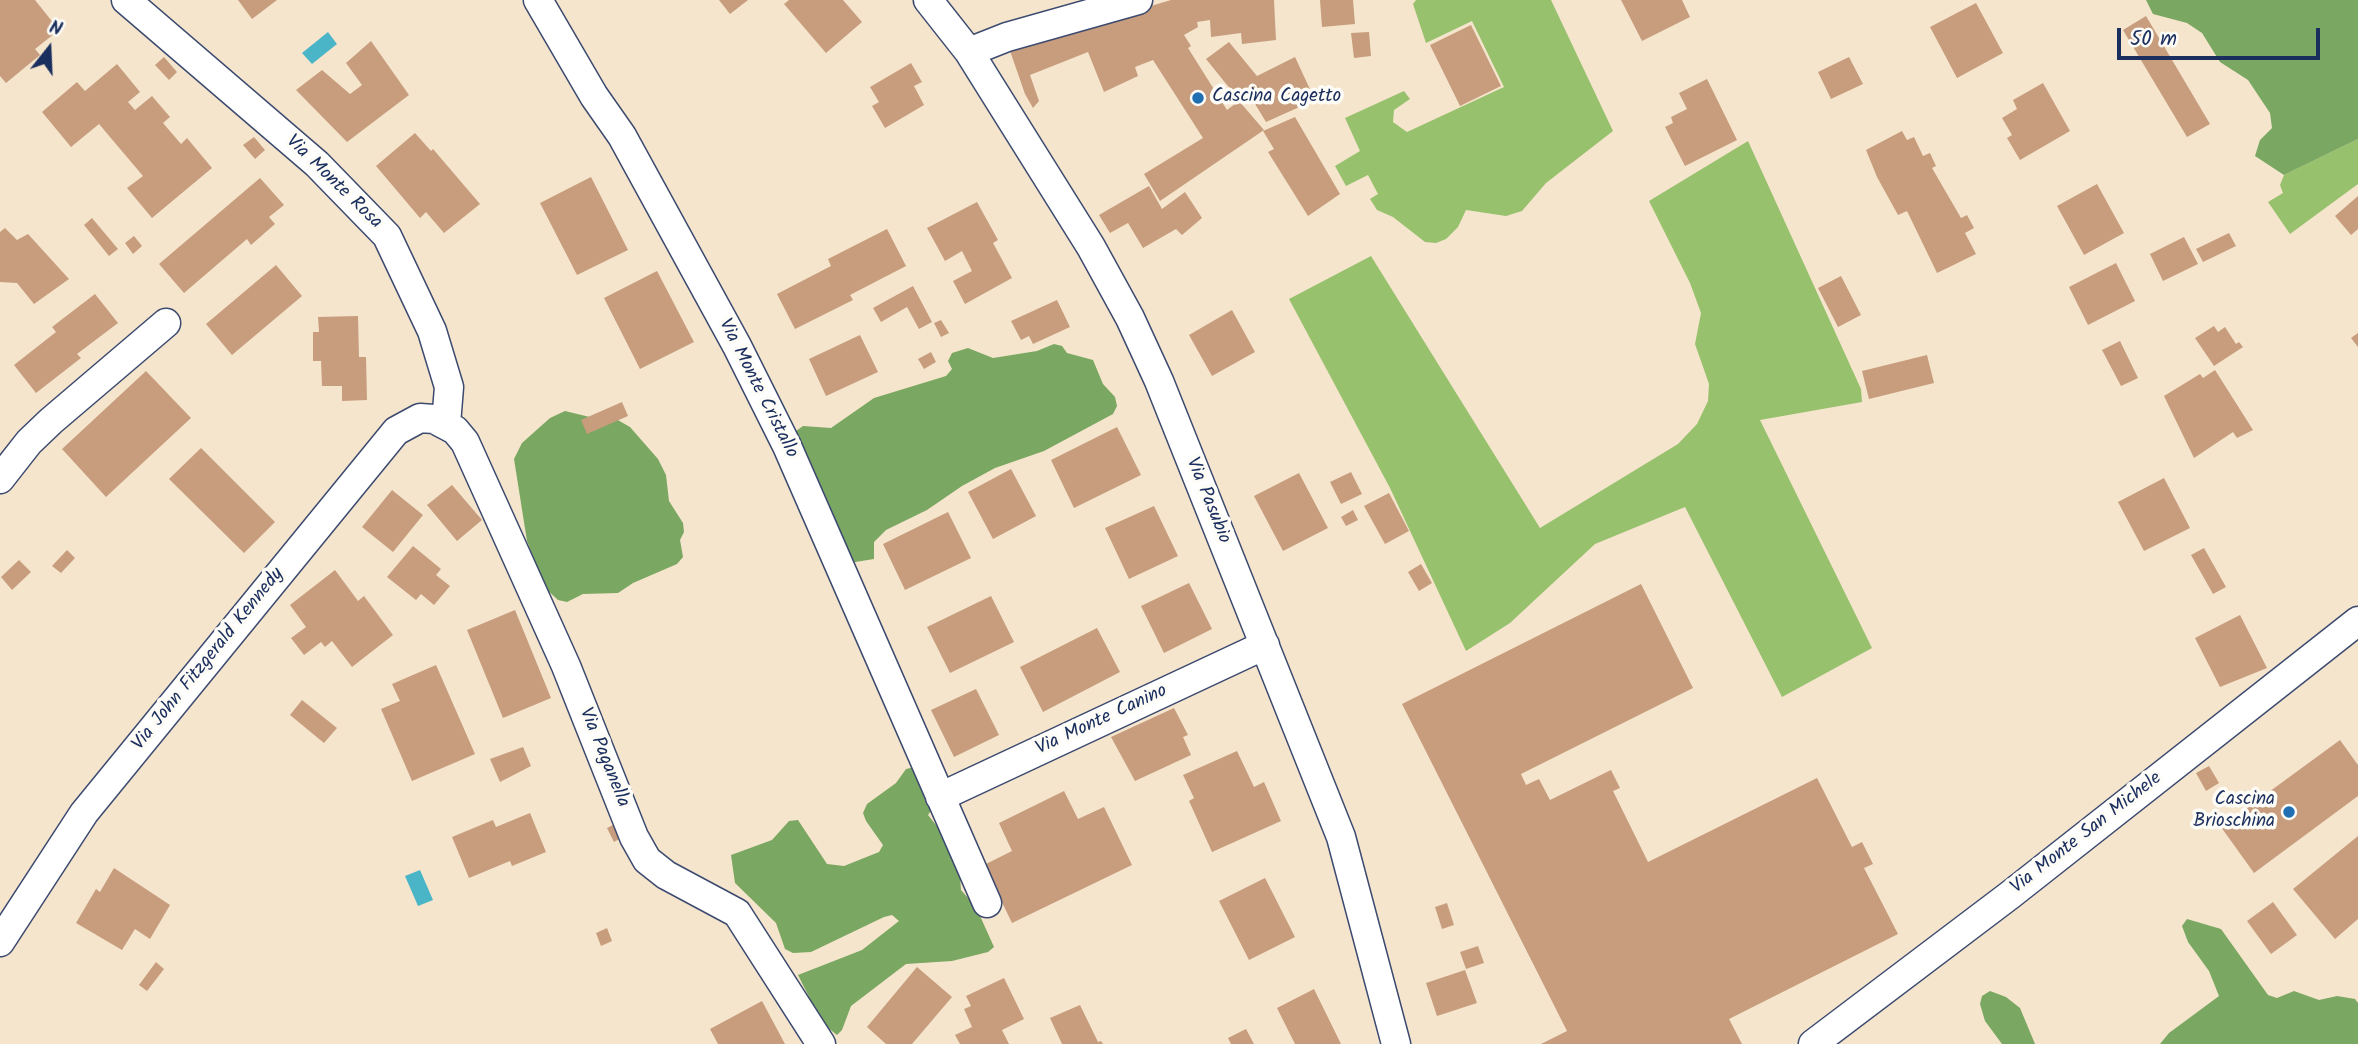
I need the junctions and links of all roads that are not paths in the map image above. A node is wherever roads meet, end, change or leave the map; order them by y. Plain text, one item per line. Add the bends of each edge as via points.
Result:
1 (126, 0) edge
2 (538, 0) edge
3 (928, 0) edge
4 (1138, 0) edge
5 (969, 52) junction
6 (166, 323) dead end
7 (446, 424) junction
8 (0, 479) edge
9 (2358, 621) edge
10 (1265, 645) junction
11 (940, 797) junction
12 (988, 903) dead end
13 (0, 942) edge
14 (821, 1044) edge
15 (1396, 1044) edge
16 (1813, 1044) edge

1 - 7 street, Via Monte Rosa via 317,164 387,236 432,331 449,387
2 - 11 street, Via Monte Cristallo via 622,136 737,345 787,446
3 - 5 street, Via Pasubio
4 - 5 street
5 - 10 street, Via Pasubio via 1130,317
6 - 8 street via 51,421
7 - 13 street, Via John Fitzgerald Kennedy via 420,418 396,431 84,813
7 - 14 street, Via Paganella via 465,442 647,860 737,913
9 - 16 street, Via Monte San Michele
10 - 11 street, Via Monte Canino
10 - 15 street, Via Pasubio via 1341,836
11 - 12 street, Via Monte Cristallo

